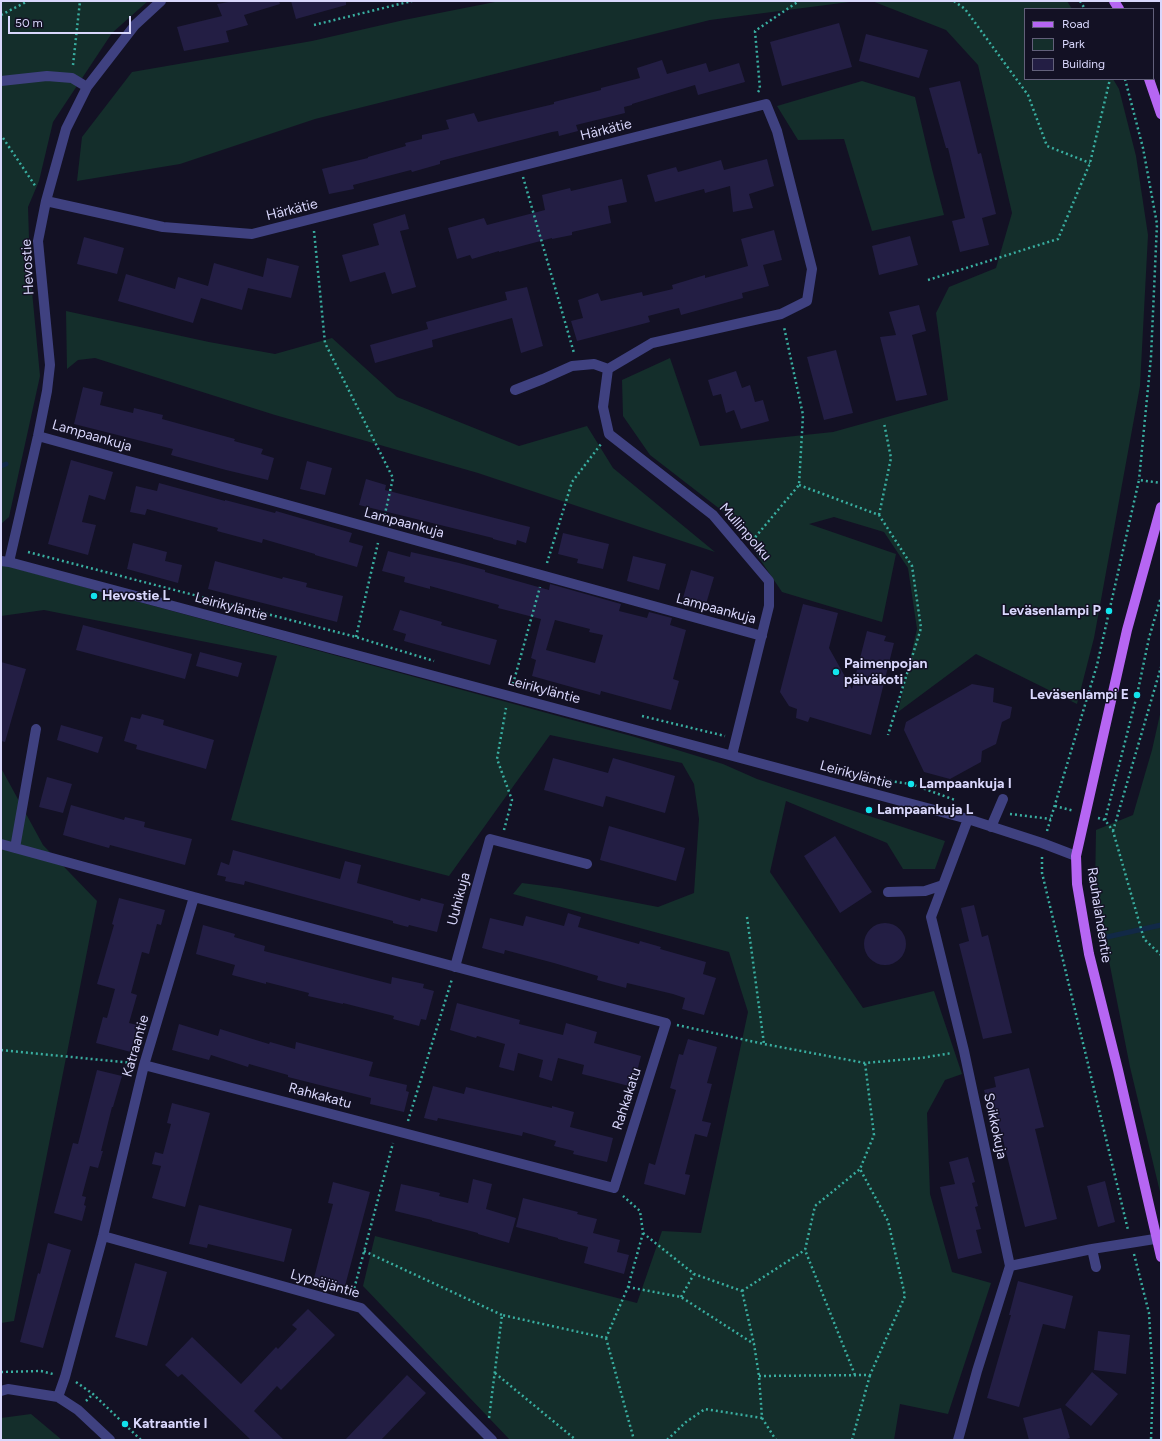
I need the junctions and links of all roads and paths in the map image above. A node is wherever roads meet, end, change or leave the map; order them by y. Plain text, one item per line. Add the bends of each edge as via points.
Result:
1 (28, 1) edge
2 (80, 1) edge
3 (160, 1) edge
4 (412, 1) edge
5 (799, 1) edge
6 (954, 1) edge
7 (1, 14) edge
8 (314, 25) dead end
9 (72, 78) junction
10 (1110, 80) edge
11 (1125, 80) edge
12 (1149, 80) edge
13 (1, 81) edge
14 (87, 87) junction
15 (756, 96) dead end
16 (1161, 114) edge
17 (3, 138) dead end
18 (1090, 163) junction
19 (520, 166) junction
20 (46, 201) junction
21 (312, 219) junction
22 (928, 280) dead end
23 (781, 314) junction
24 (577, 365) junction
25 (608, 369) junction
26 (515, 390) dead end
27 (884, 422) dead end
28 (609, 434) junction
29 (38, 436) junction
30 (1139, 480) dead end
31 (799, 485) junction
32 (1161, 512) edge
33 (879, 515) junction
34 (381, 531) junction
35 (13, 549) junction
36 (744, 551) junction
37 (5, 561) edge
38 (542, 576) junction
39 (1161, 597) edge
40 (356, 636) junction
41 (762, 636) junction
42 (438, 662) dead end
43 (1161, 667) edge
44 (506, 683) dead end
45 (508, 695) junction
46 (636, 715) dead end
47 (36, 729) dead end
48 (888, 735) dead end
49 (736, 739) junction
50 (732, 755) junction
51 (872, 779) dead end
52 (1003, 799) dead end
53 (956, 800) dead end
54 (997, 812) junction
55 (968, 819) junction
56 (1051, 819) dead end
57 (991, 827) junction
58 (1113, 831) junction
59 (502, 842) junction
60 (1, 844) edge
61 (15, 848) junction
62 (1076, 856) junction
63 (588, 864) dead end
64 (943, 885) junction
65 (888, 892) dead end
66 (194, 897) junction
67 (747, 917) dead end
68 (1161, 955) edge
69 (455, 967) junction
70 (666, 1023) junction
71 (764, 1044) junction
72 (1, 1050) edge
73 (964, 1051) junction
74 (865, 1063) junction
75 (144, 1065) junction
76 (400, 1132) junction
77 (860, 1168) junction
78 (614, 1188) junction
79 (643, 1233) junction
80 (103, 1236) junction
81 (1159, 1238) edge
82 (1092, 1249) junction
83 (805, 1250) junction
84 (364, 1251) junction
85 (1161, 1257) edge
86 (1010, 1266) junction
87 (1096, 1267) dead end
88 (694, 1274) junction
89 (628, 1288) junction
90 (742, 1291) junction
91 (681, 1297) junction
92 (350, 1305) junction
93 (502, 1315) junction
94 (606, 1338) junction
95 (754, 1344) junction
96 (495, 1373) junction
97 (854, 1375) junction
98 (870, 1375) junction
99 (759, 1376) junction
100 (1, 1391) edge
101 (58, 1397) junction
102 (762, 1418) junction
103 (490, 1437) edge
104 (110, 1440) edge
105 (576, 1440) edge
106 (634, 1440) edge
107 (667, 1440) edge
108 (776, 1440) edge
109 (852, 1440) edge
110 (958, 1440) edge

1 - 7 path
2 - 9 path
3 - 14 street, Hevostie via 136,25
4 - 8 path
5 - 15 path via 755,31 760,88
6 - 18 path via 965,9 1028,95 1047,146
9 - 13 street via 47,76
9 - 14 street
10 - 18 path
11 - 30 path via 1143,148 1157,224 1151,357
12 - 16 main road
14 - 20 street, Hevostie via 66,129
17 - 20 path
18 - 22 path via 1058,239
19 - 21 street, Härkätie
19 - 23 street, Härkätie via 766,104 777,131 812,269 807,302
19 - 24 path
20 - 21 street, Härkätie via 162,227 252,234
20 - 29 street, Hevostie via 38,241 50,365
21 - 34 path via 325,343 393,478
23 - 25 street, Härkätie via 652,343
23 - 31 path via 803,415
24 - 25 street via 594,364
24 - 26 street
25 - 28 street via 603,407
27 - 33 path via 891,458
28 - 36 street, Mullinpolku via 713,515
28 - 38 path via 572,482
29 - 34 street, Lampaankuja
29 - 35 street, Hevostie
31 - 33 path
31 - 36 path
32 - 62 main road, Rauhalahdentie via 1126,630
33 - 48 path via 912,566 921,628
34 - 38 street, Lampaankuja
34 - 40 path
35 - 37 street, Hevostie
35 - 40 path
36 - 41 street, Mullinpolku via 769,581 769,606
37 - 45 street, Leirikyläntie
38 - 41 street, Lampaankuja
38 - 44 path via 513,685
39 - 58 path via 1105,820
40 - 42 path
41 - 49 street, Mullinpolku
43 - 58 path
45 - 50 street, Leirikyläntie
45 - 59 path via 496,760 512,800
46 - 49 path
47 - 61 street
49 - 50 street, Mullinpolku
50 - 55 street, Leirikyläntie
51 - 53 path via 911,784
52 - 54 street
54 - 56 path
54 - 57 street
55 - 57 street, Leirikyläntie
55 - 64 street, Soikkokuja
57 - 62 street, Leirikyläntie
58 - 68 path via 1144,939
59 - 63 street
59 - 69 street, Uuhikuja via 490,839
60 - 61 street
61 - 66 street
62 - 81 main road, Rauhalahdentie via 1077,884 1089,954
64 - 65 street via 925,891
64 - 73 street, Soikkokuja via 931,917
66 - 69 street
66 - 75 street, Katraantie
67 - 71 path
69 - 70 street
69 - 76 path
70 - 71 path
70 - 78 street, Rahkakatu
71 - 74 path
72 - 75 path
73 - 74 path
73 - 86 street, Soikkokuja
74 - 77 path via 874,1135
75 - 76 street, Rahkakatu
75 - 80 street, Katraantie
76 - 78 street, Rahkakatu
76 - 84 path
77 - 83 path via 815,1206
77 - 98 path via 888,1221 905,1296
78 - 79 path via 640,1211
79 - 88 path
79 - 89 path
80 - 92 street, Lypsäjäntie
80 - 101 street, Katraantie
81 - 82 street
81 - 85 main road, Rauhalahdentie
82 - 86 street
82 - 87 street
83 - 90 path
83 - 97 path
84 - 92 path
84 - 93 path
86 - 110 street, Soikkokuja
88 - 90 path
88 - 91 path
89 - 91 path
89 - 94 path
90 - 95 path
91 - 95 path
92 - 103 street, Lypsäjäntie via 361,1308
93 - 94 path
93 - 96 path
94 - 106 path
95 - 99 path
96 - 103 path
96 - 105 path
97 - 98 path
97 - 99 path
98 - 109 path
99 - 102 path
100 - 101 street
101 - 104 street via 78,1410
102 - 107 path via 705,1409
102 - 108 path

